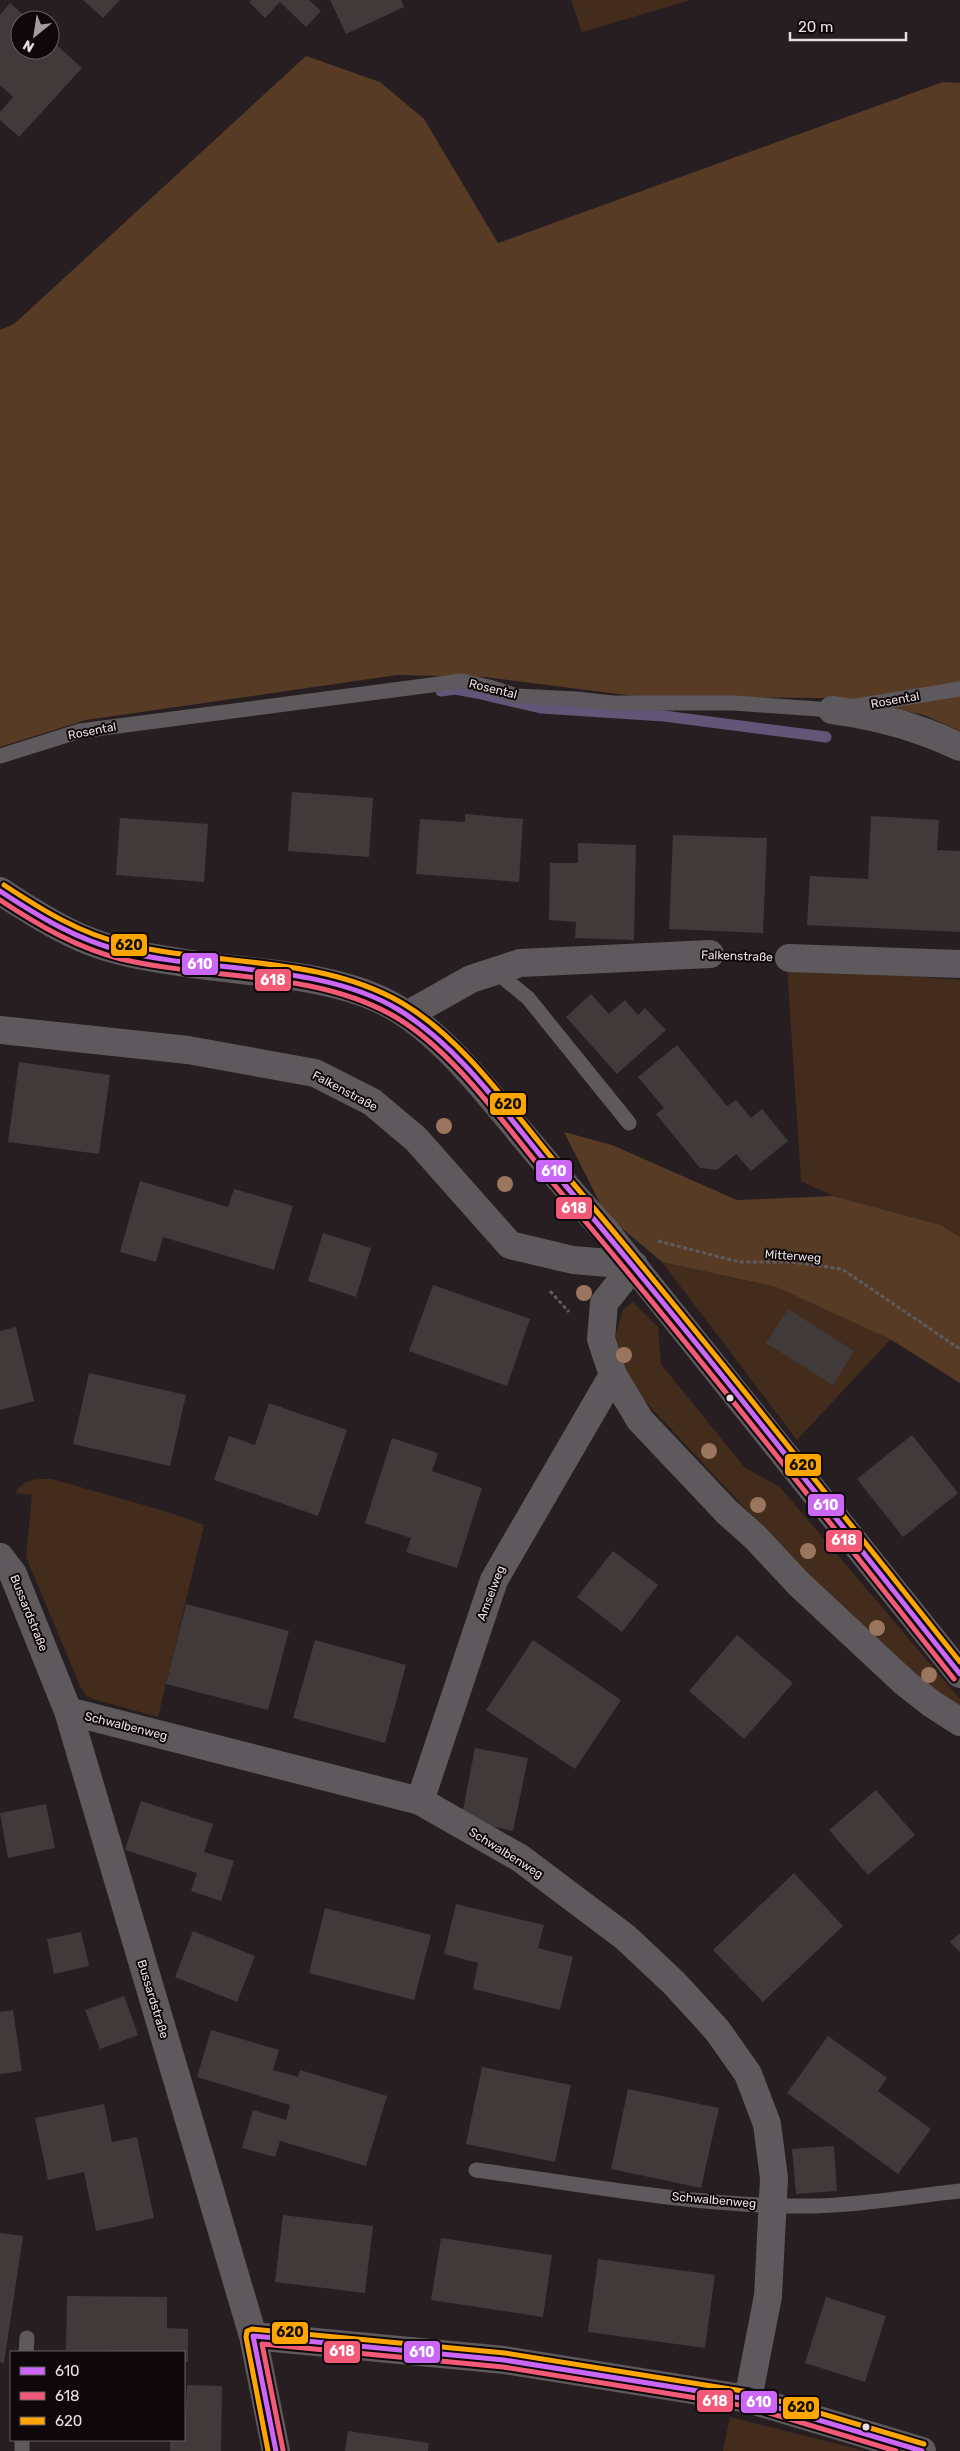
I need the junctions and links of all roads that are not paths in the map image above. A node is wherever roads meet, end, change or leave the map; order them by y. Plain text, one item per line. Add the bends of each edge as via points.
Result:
1 (960, 689) edge
2 (832, 710) junction
3 (960, 747) edge
4 (0, 756) edge
5 (0, 891) edge
6 (710, 954) road end
7 (789, 958) road end
8 (960, 964) edge
9 (495, 971) junction
10 (407, 1015) junction
11 (0, 1030) edge
12 (629, 1123) dead end
13 (634, 1265) junction
14 (613, 1375) junction
15 (0, 1557) edge
16 (960, 1674) edge
17 (68, 1711) junction
18 (960, 1722) edge
19 (420, 1801) junction
20 (476, 2170) dead end
21 (960, 2191) edge
22 (772, 2205) junction
23 (253, 2336) junction
24 (748, 2399) junction
25 (276, 2451) edge
26 (918, 2451) edge

1 - 2 lane, Rosental
2 - 3 street via 912,727
2 - 4 lane, Rosental via 734,703 613,703 517,696 462,681 80,731
5 - 10 street via 18,904 89,941 184,963 273,973 355,990 382,1000
6 - 9 street, Falkenstraße via 520,962
7 - 8 street, Falkenstraße
9 - 10 street, Falkenstraße via 471,979
9 - 12 lane via 528,998
10 - 13 street via 474,1076
11 - 13 street, Falkenstraße via 188,1050 315,1072 372,1102 416,1139 510,1245 572,1260
13 - 14 street via 604,1304 601,1339
13 - 16 street
14 - 18 street via 640,1420 799,1584 904,1682
14 - 19 street, Amselweg via 494,1580
15 - 17 street, Bussardstraße via 13,1574
17 - 19 street, Schwalbenweg
17 - 23 street, Bussardstraße
19 - 22 street, Schwalbenweg via 520,1858 625,1937 674,1982 717,2030 748,2074 767,2124 774,2178
20 - 22 lane, Schwalbenweg via 705,2201
21 - 22 lane, Schwalbenweg via 817,2206
22 - 24 street, Schwalbenweg via 768,2296
23 - 24 street via 504,2360
23 - 25 street, Bussardstraße
24 - 26 street

